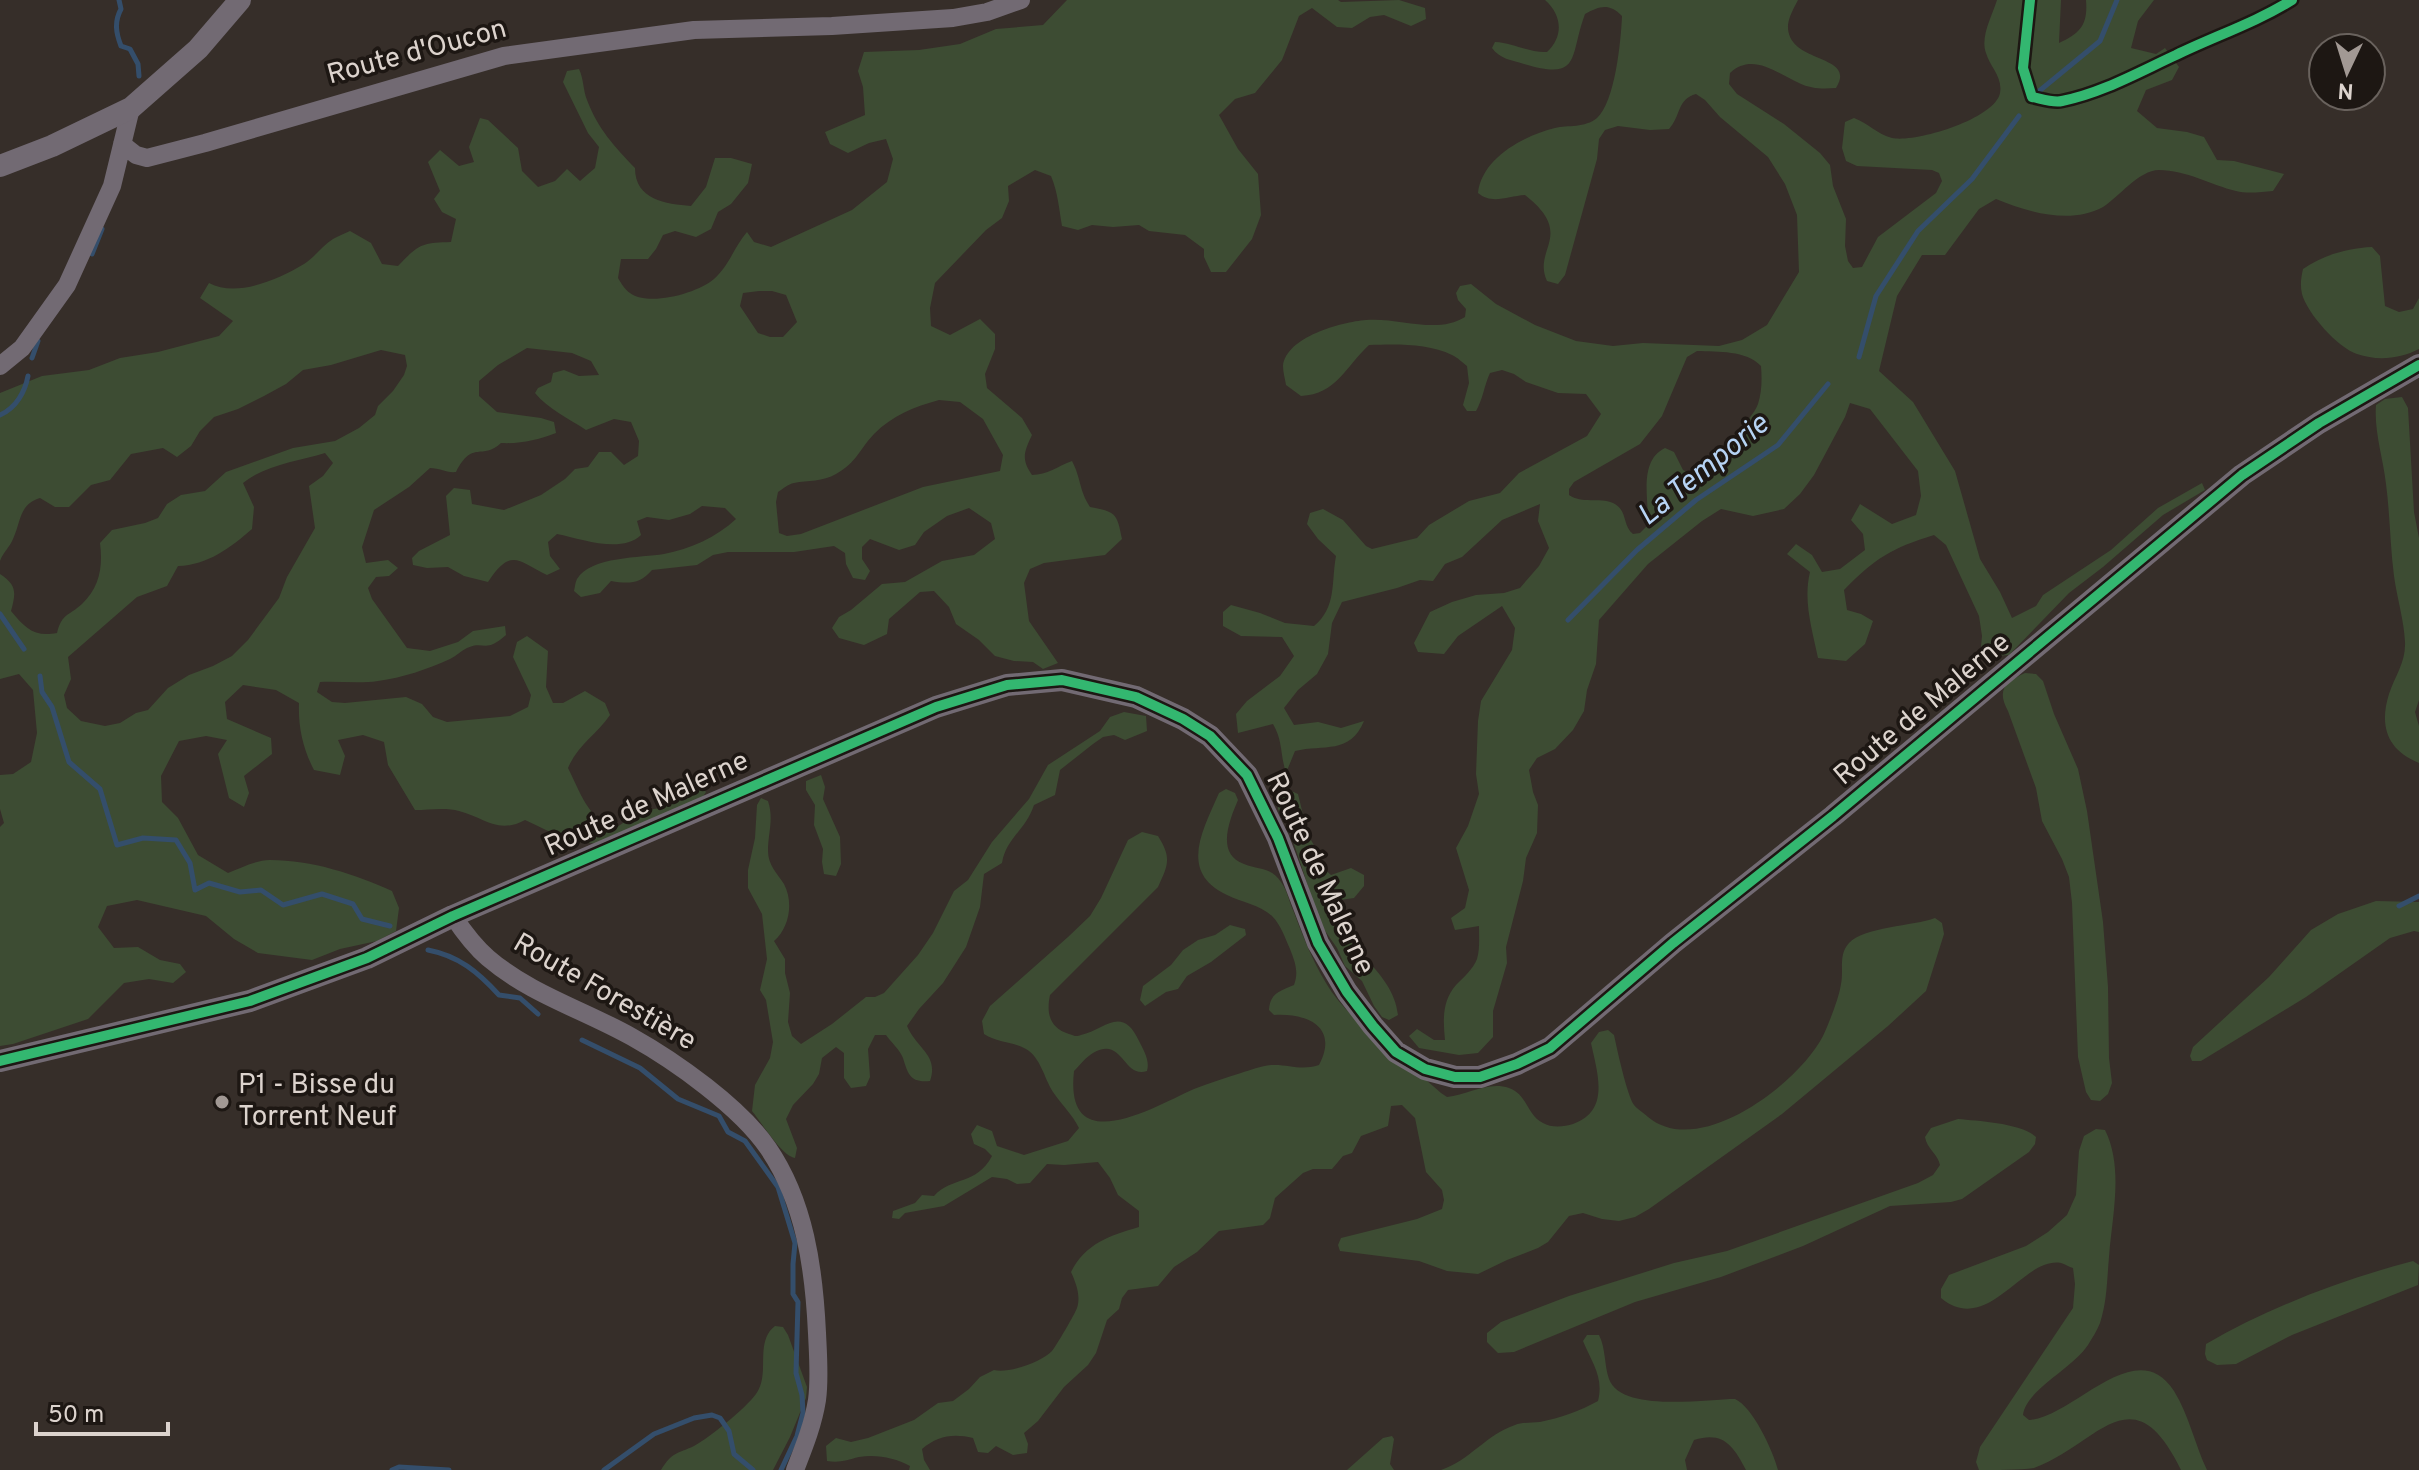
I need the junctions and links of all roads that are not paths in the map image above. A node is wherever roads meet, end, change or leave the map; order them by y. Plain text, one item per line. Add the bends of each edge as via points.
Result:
1 (240, 0) edge
2 (1021, 0) edge
3 (131, 108) junction
4 (122, 144) junction
5 (0, 166) edge
6 (2419, 365) edge
7 (0, 366) edge
8 (453, 916) junction
9 (0, 1061) edge
10 (795, 1470) edge

1 - 3 street via 198,49
2 - 4 street, Route d'Oucon via 953,18 694,30 504,56 147,158
3 - 4 street
3 - 5 street
4 - 7 street via 112,186 67,285 22,348
6 - 8 street, Route de Malerne via 2242,475 1550,1048 1480,1077 1425,1069 1396,1052 1373,1026 1318,943 1278,838 1247,775 1210,736 1136,697 1062,680 1007,685 936,707
8 - 9 street, Route de Malerne via 367,958 264,997
8 - 10 street, Route Forestière via 476,947 506,972 655,1050 713,1093 754,1130 785,1176 810,1260 817,1320 817,1397

